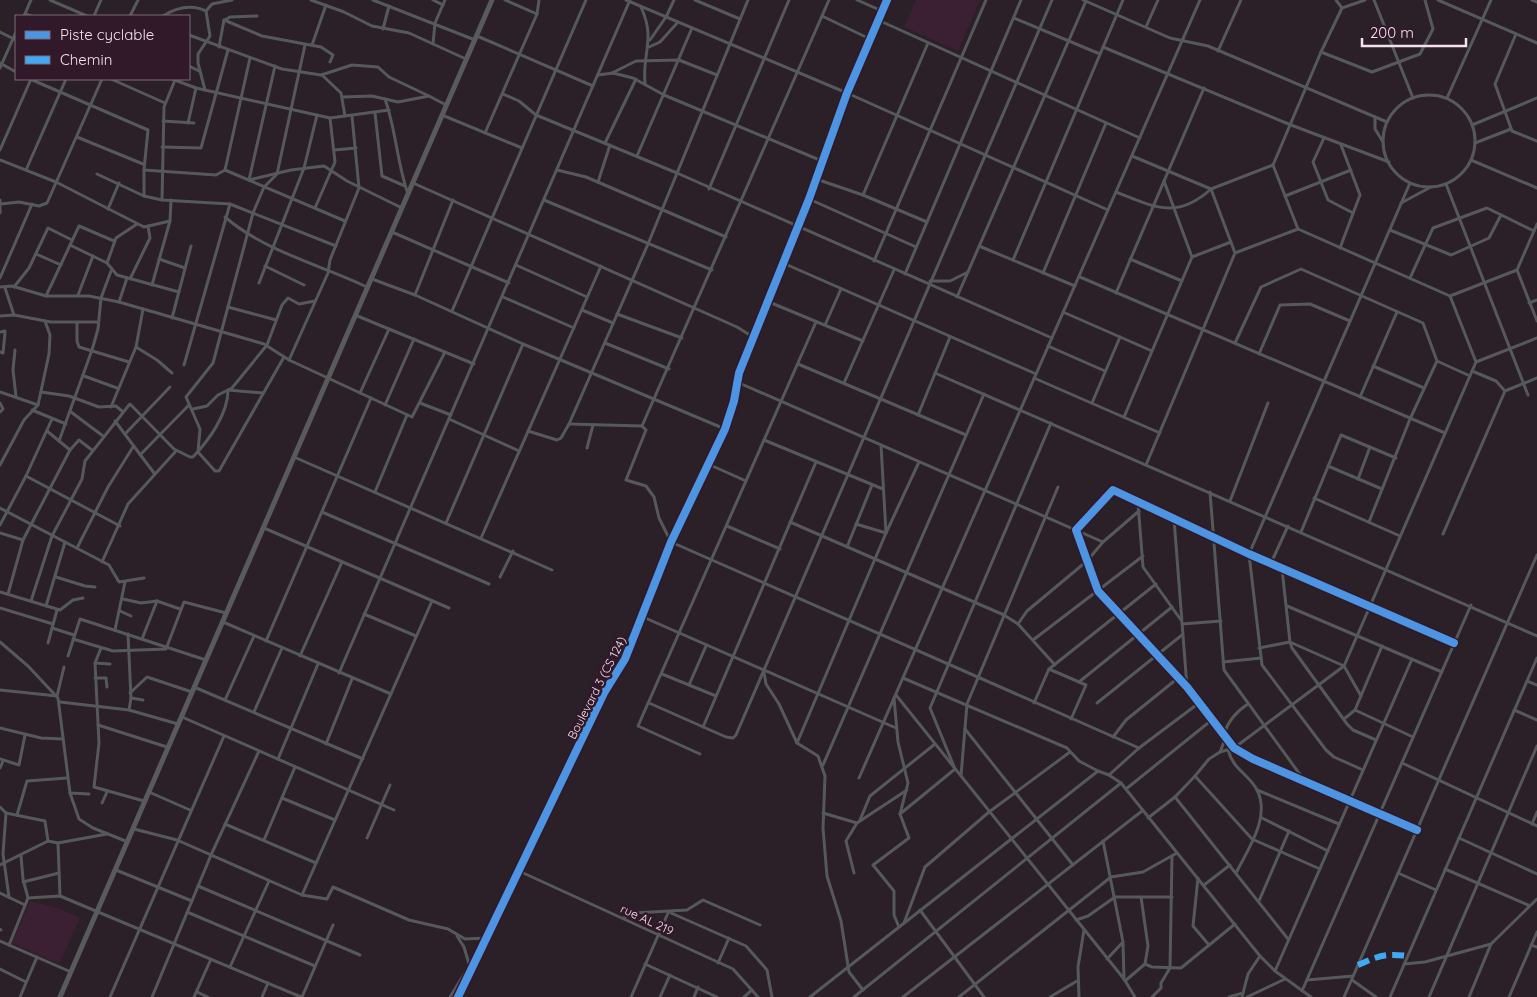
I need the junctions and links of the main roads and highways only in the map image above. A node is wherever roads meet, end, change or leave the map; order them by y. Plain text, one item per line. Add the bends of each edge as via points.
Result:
1 (490, 1) edge
2 (60, 997) edge

1 - 2 main road

